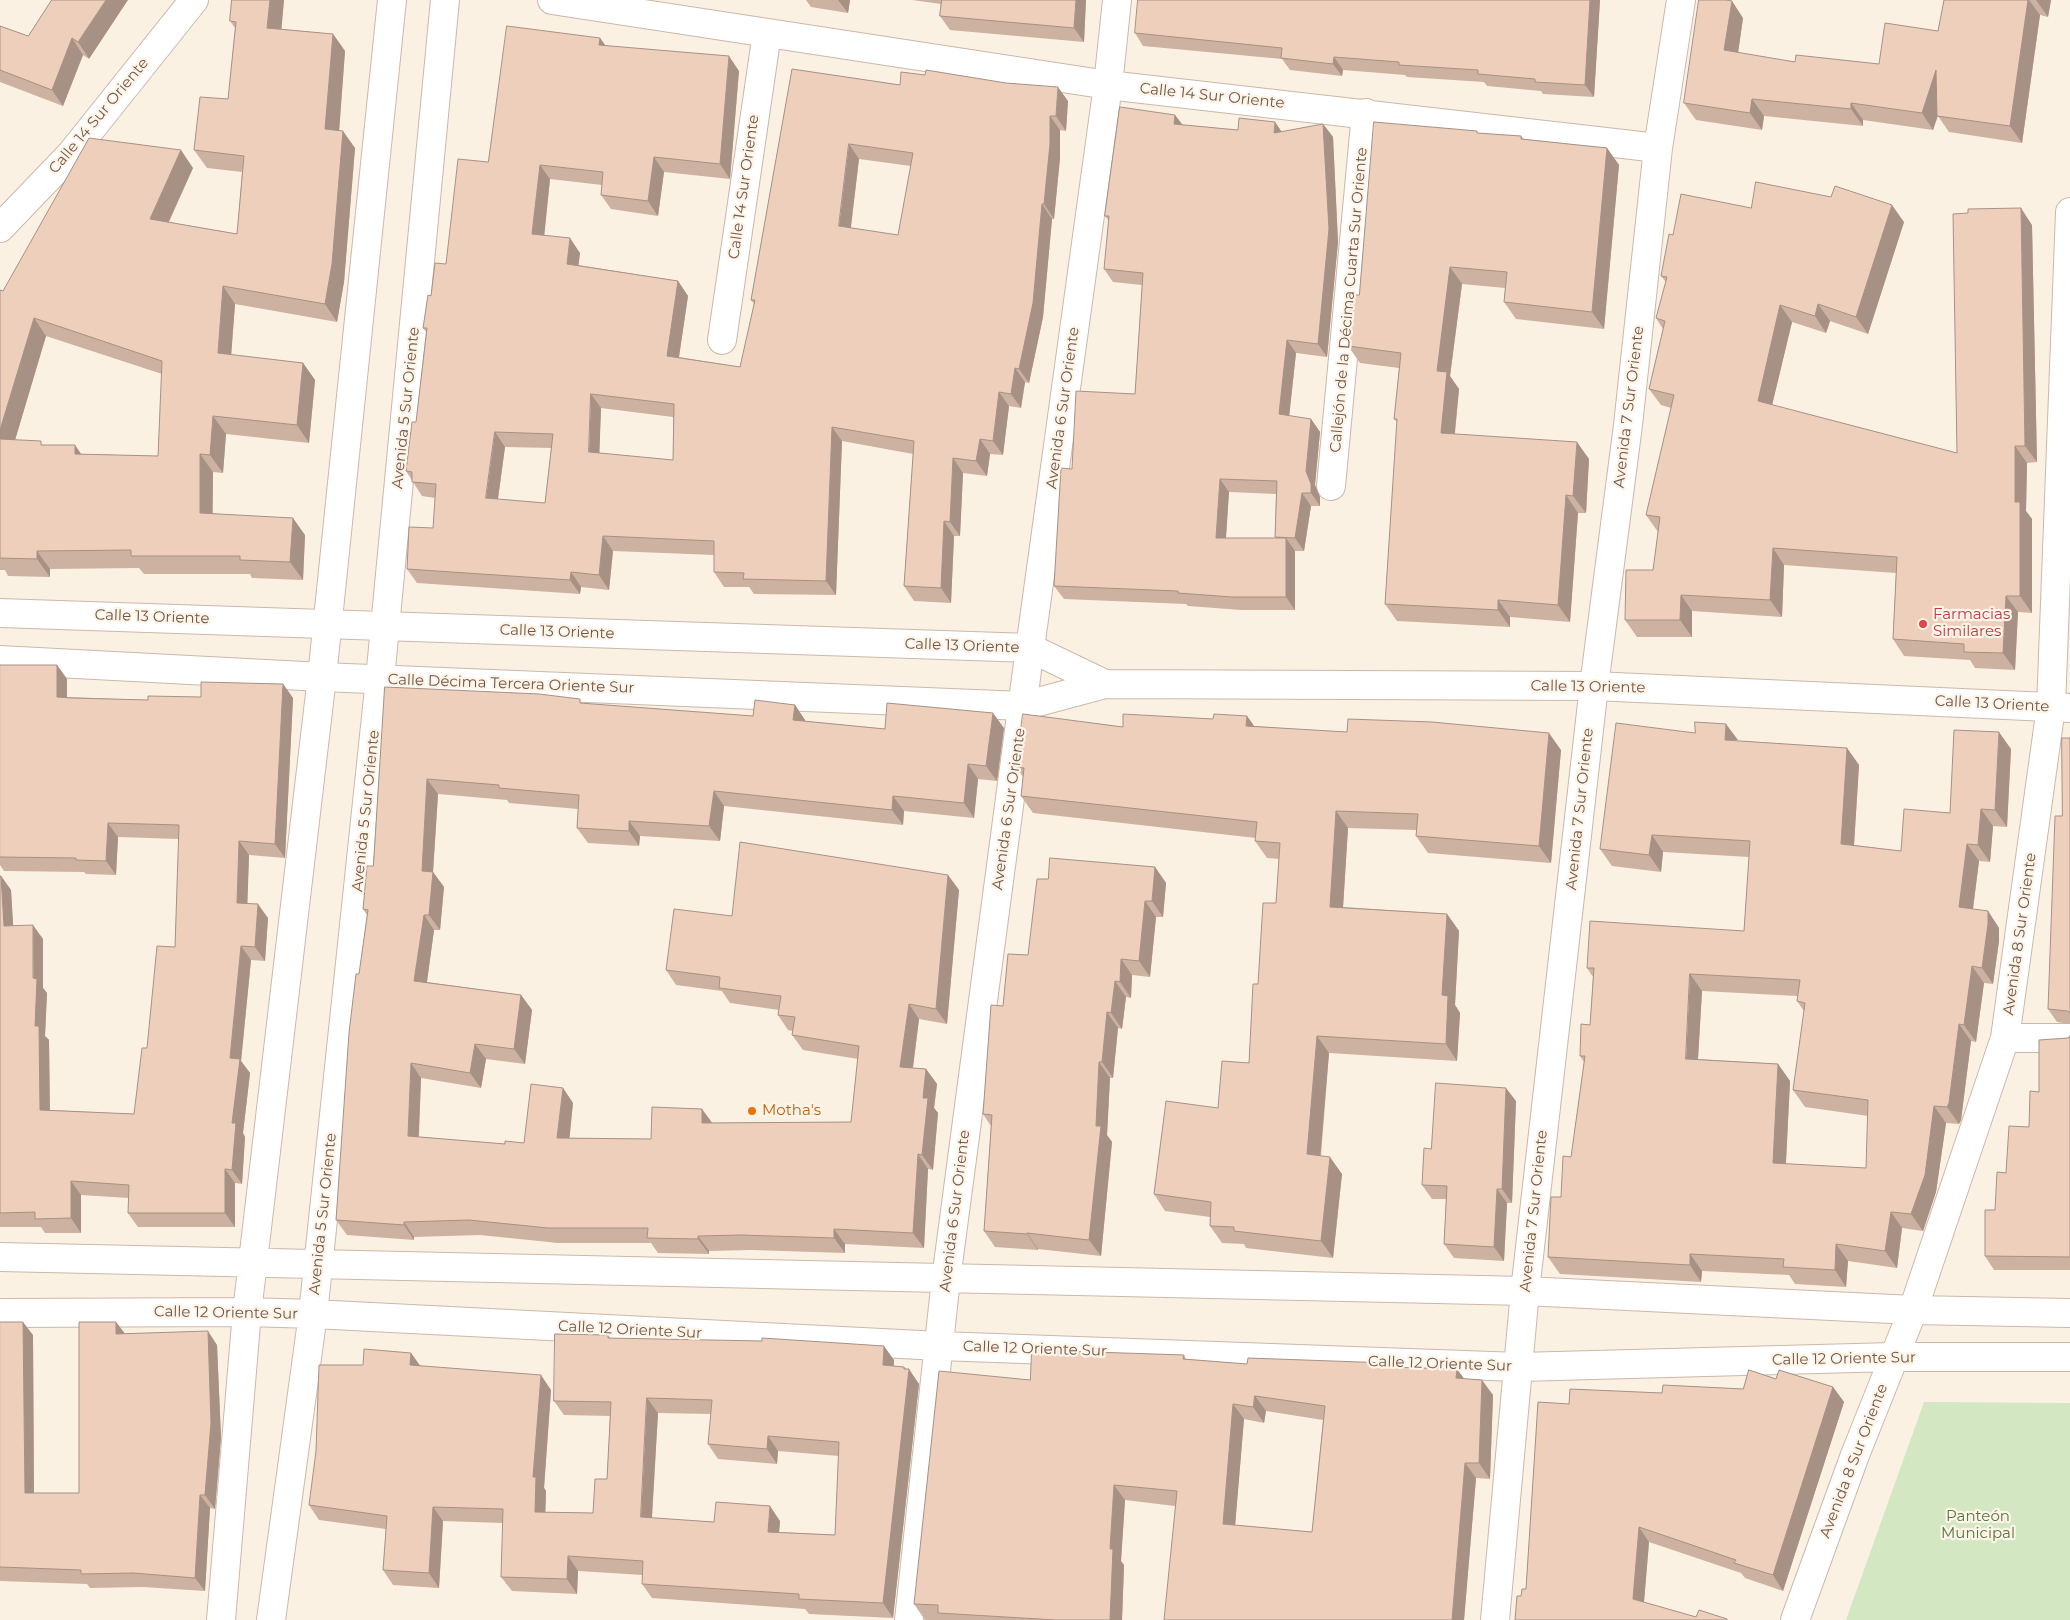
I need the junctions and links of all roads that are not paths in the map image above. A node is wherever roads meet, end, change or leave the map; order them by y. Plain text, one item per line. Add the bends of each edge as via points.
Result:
1 (194, 0) edge
2 (392, 0) edge
3 (445, 0) edge
4 (552, 0) edge
5 (1117, 0) edge
6 (1680, 0) edge
7 (767, 33) junction
8 (1108, 85) junction
9 (1366, 113) junction
10 (1658, 148) junction
11 (2070, 212) edge
12 (0, 228) edge
13 (722, 340) dead end
14 (1331, 486) dead end
15 (0, 613) edge
16 (326, 623) junction
17 (384, 625) junction
18 (1030, 648) junction
19 (0, 660) edge
20 (322, 677) junction
21 (380, 679) junction
22 (1105, 684) junction
23 (1594, 686) junction
24 (1023, 706) junction
25 (2060, 707) edge
26 (2005, 1038) junction
27 (2070, 1038) edge
28 (0, 1257) edge
29 (252, 1264) junction
30 (318, 1266) junction
31 (946, 1279) junction
32 (1525, 1291) junction
33 (1912, 1310) junction
34 (247, 1312) junction
35 (2070, 1312) edge
36 (0, 1313) edge
37 (312, 1314) junction
38 (940, 1346) junction
39 (1893, 1357) junction
40 (2070, 1357) edge
41 (1519, 1367) junction
42 (221, 1620) edge
43 (271, 1620) edge
44 (909, 1620) edge
45 (1495, 1620) edge
46 (1795, 1620) edge

1 - 12 street, Calle 14 Sur Oriente via 71,154
2 - 16 street
3 - 17 street, Avenida 5 Sur Oriente
4 - 7 street, Calle 14 Sur Oriente
5 - 8 street, Avenida 6 Sur Oriente
6 - 10 street, Avenida 7 Sur Oriente
7 - 8 street, Calle 14 Sur Oriente
7 - 13 street, Calle 14 Sur Oriente
8 - 9 street, Calle 14 Sur Oriente
8 - 18 street, Avenida 6 Sur Oriente
9 - 10 street, Calle 14 Sur Oriente
9 - 14 street, Callejón de la Décima Cuarta Sur Oriente
10 - 23 street, Avenida 7 Sur Oriente via 1628,425
11 - 25 street, Avenida 8 Sur Oriente
15 - 16 street, Calle 13 Oriente
16 - 17 street, Calle 13 Oriente
16 - 20 street
17 - 18 street, Calle 13 Oriente
17 - 21 street, Avenida 5 Sur Oriente
18 - 22 street, Calle 13 Oriente
18 - 24 street, Avenida 6 Sur Oriente
19 - 20 street, Calle Décima Tercera Oriente Sur
20 - 21 street, Calle Décima Tercera Oriente Sur
20 - 29 street
21 - 24 street, Calle Décima Tercera Oriente Sur
21 - 30 street, Avenida 5 Sur Oriente
22 - 23 street, Calle 13 Oriente
22 - 24 street, Calle 13 Oriente
23 - 25 street, Calle 13 Oriente
23 - 32 street, Avenida 7 Sur Oriente
24 - 31 street, Avenida 6 Sur Oriente
25 - 26 street, Avenida 8 Sur Oriente
26 - 27 street
26 - 33 street, Avenida 8 Sur Oriente
28 - 29 street
29 - 30 street
29 - 34 street
30 - 31 street
30 - 37 street, Avenida 5 Sur Oriente
31 - 32 street
31 - 38 street, Avenida 6 Sur Oriente
32 - 33 street
32 - 41 street, Avenida 7 Sur Oriente
33 - 35 street
33 - 39 street, Avenida 8 Sur Oriente
34 - 36 street, Calle 12 Oriente Sur
34 - 37 street, Calle 12 Oriente Sur
34 - 42 street
37 - 38 street, Calle 12 Oriente Sur
37 - 43 street, Avenida 5 Sur Oriente
38 - 41 street, Calle 12 Oriente Sur
38 - 44 street, Avenida 6 Sur Oriente
39 - 40 street, Calle 12 Oriente Sur
39 - 41 street, Calle 12 Oriente Sur
39 - 46 street, Avenida 8 Sur Oriente
41 - 45 street, Avenida 7 Sur Oriente

